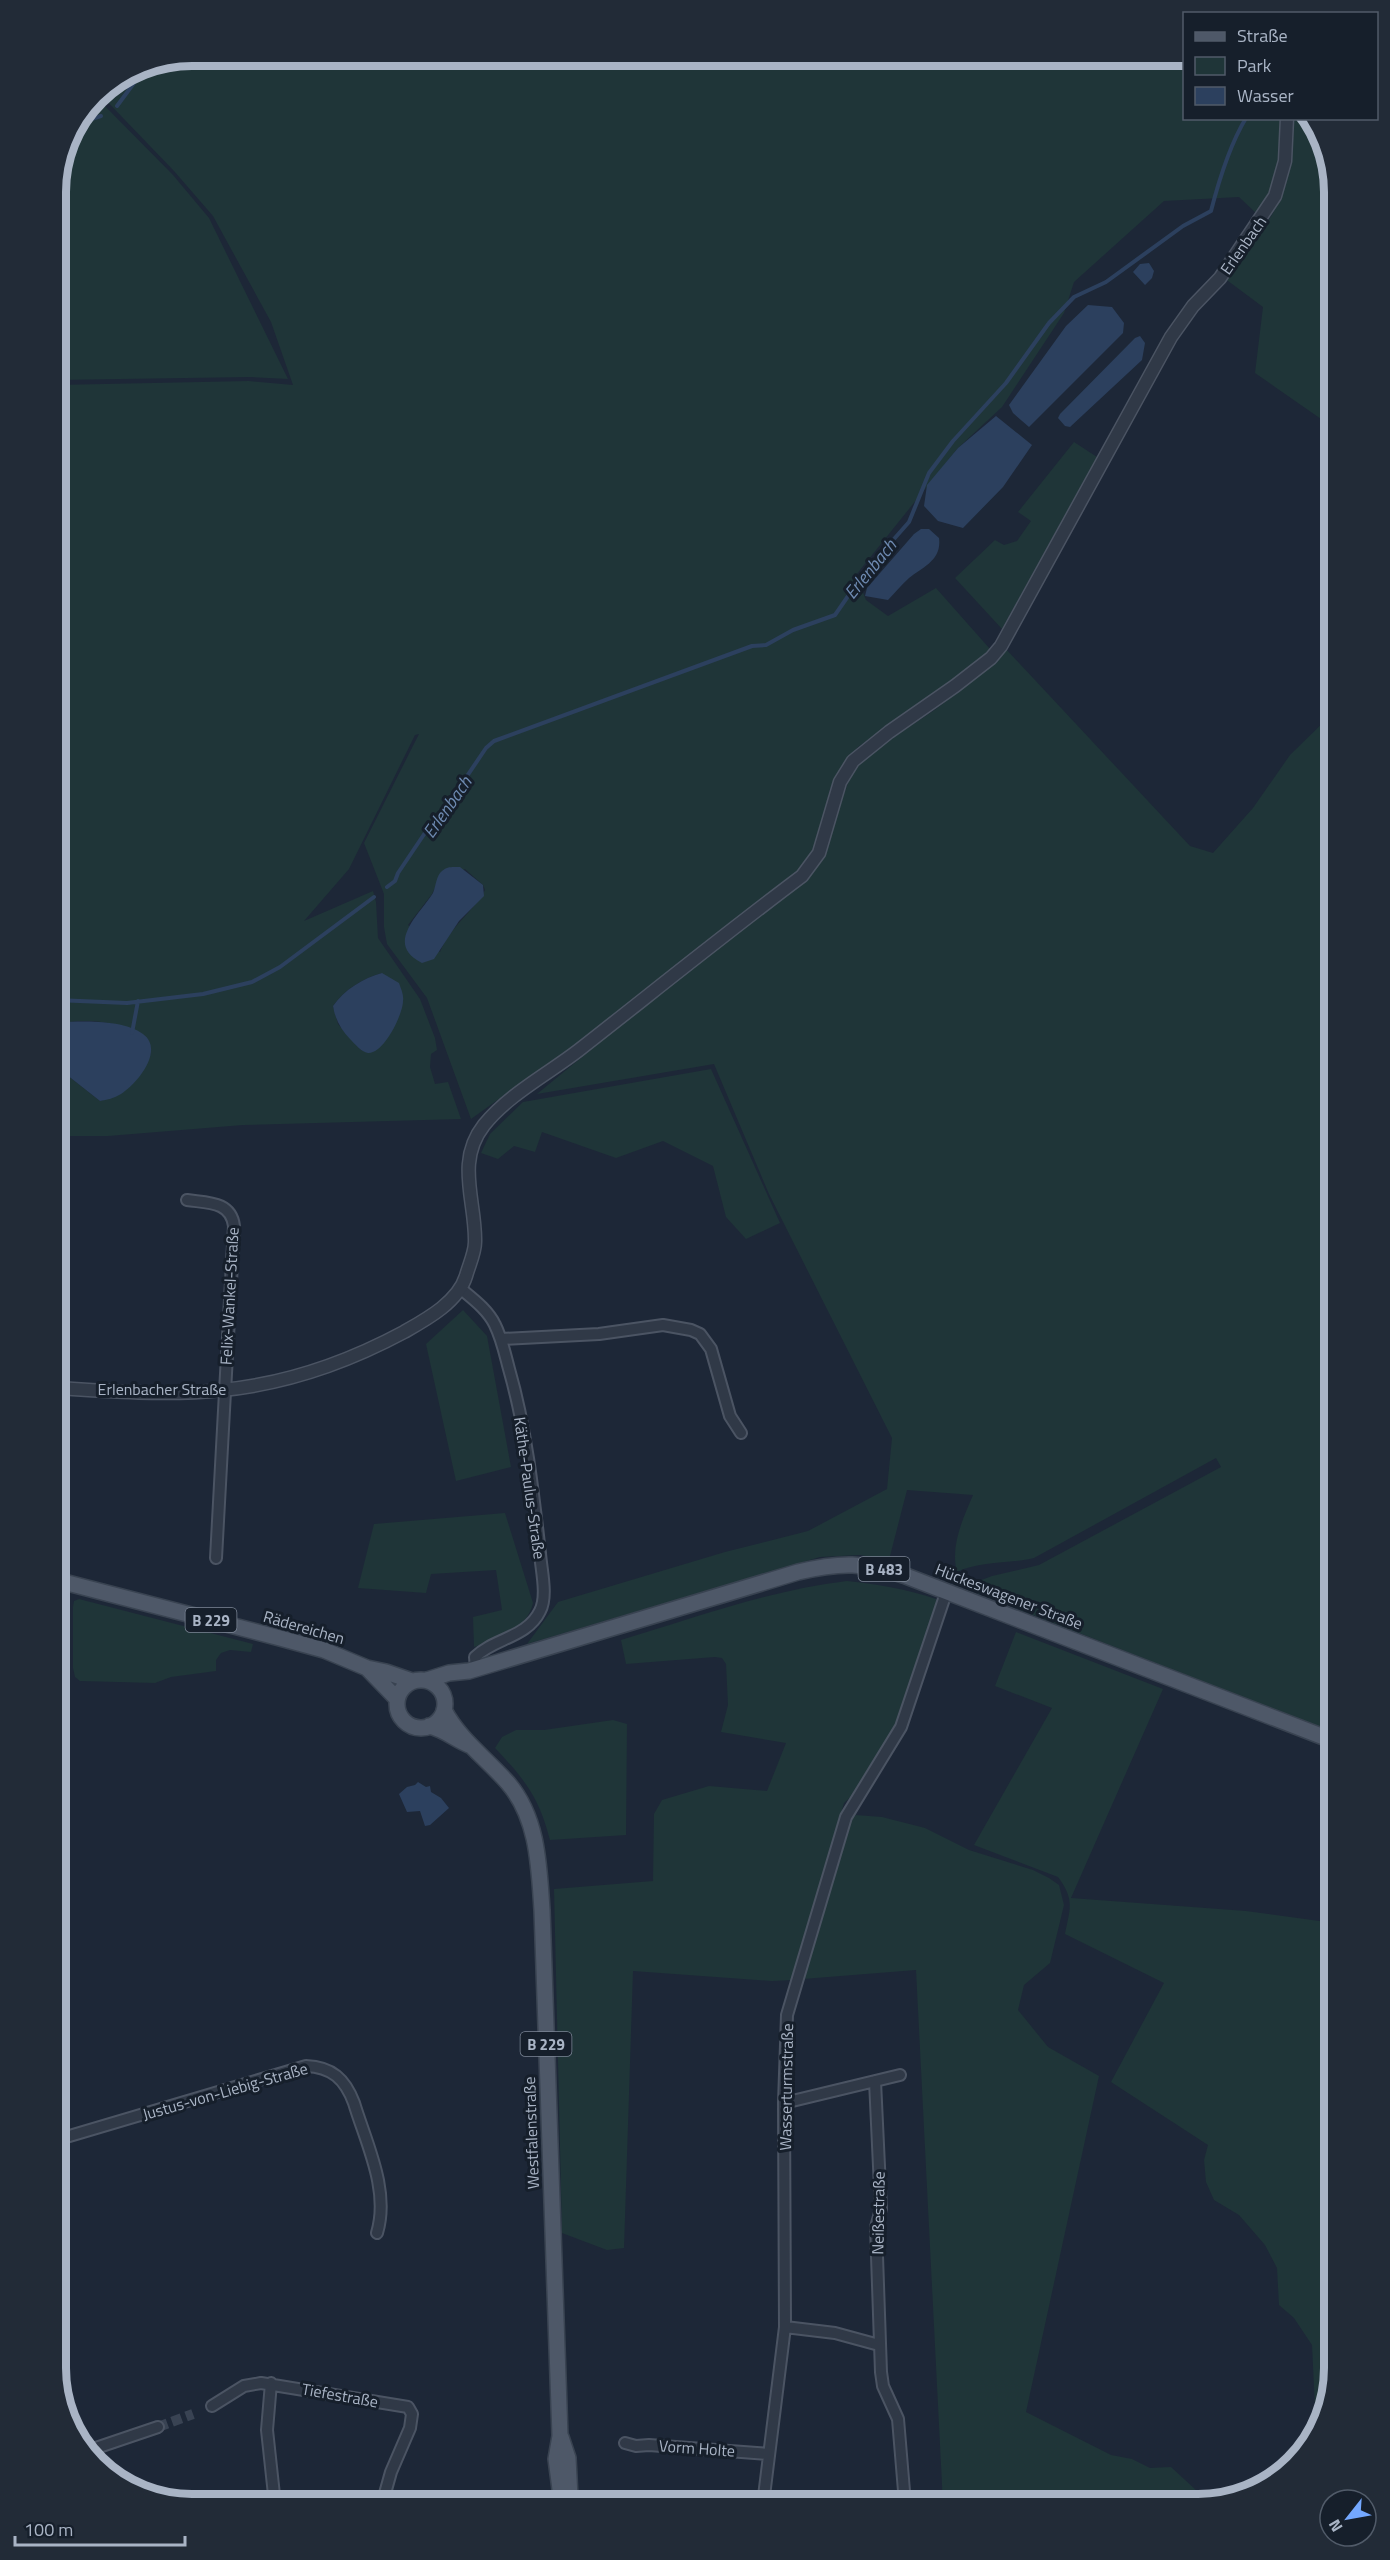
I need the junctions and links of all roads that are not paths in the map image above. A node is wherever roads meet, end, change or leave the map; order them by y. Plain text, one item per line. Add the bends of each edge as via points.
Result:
1 (1287, 120) edge
2 (187, 1200) dead end
3 (461, 1289) junction
4 (501, 1339) junction
5 (66, 1388) edge
6 (224, 1390) junction
7 (741, 1433) dead end
8 (216, 1558) dead end
9 (66, 1583) edge
10 (946, 1593) junction
11 (367, 1668) junction
12 (472, 1669) junction
13 (419, 1681) junction
14 (397, 1699) junction
15 (444, 1703) junction
16 (429, 1726) junction
17 (1324, 1737) edge
18 (469, 1745) junction
19 (900, 2075) dead end
20 (875, 2081) junction
21 (784, 2103) junction
22 (66, 2137) edge
23 (377, 2233) dead end
24 (785, 2327) junction
25 (879, 2345) junction
26 (271, 2383) junction
27 (212, 2406) dead end
28 (158, 2427) tunnel mouth
29 (560, 2436) junction
30 (625, 2443) dead end
31 (95, 2448) edge
32 (769, 2454) junction
33 (904, 2490) dead end
34 (274, 2494) edge
35 (385, 2494) edge
36 (561, 2494) edge
37 (570, 2494) edge
38 (765, 2494) edge

1 - 3 street, Erlenbach via 1286,161 1275,196 1220,278 1177,328 1001,646 991,658 854,761 840,782 819,853 802,876 497,1112 482,1128 468,1160 474,1251
2 - 6 street, Felix-Wankel-Straße via 218,1204 233,1219
3 - 4 street, Käthe-Paulus-Straße via 484,1309
3 - 6 street, Erlenbacher Straße via 420,1323 360,1353 292,1376
4 - 7 street via 599,1334 663,1325 690,1330 700,1334 711,1349 730,1416
4 - 12 street, Käthe-Paulus-Straße via 525,1434 543,1601 542,1610 528,1627 485,1648 475,1658
5 - 6 street, Erlenbacher Straße
6 - 8 street, Felix-Wankel-Straße
9 - 11 main road, Rädereichen / B 229 via 280,1638
10 - 12 main road, Hückeswagener Straße / B 483 via 875,1566 831,1564
10 - 17 main road, Hückeswagener Straße / B 483
10 - 21 street, Wasserturmstraße via 901,1727 844,1823 787,2015
11 - 13 main road, Rädereichen / B 229
11 - 14 main road, Rädereichen / B 229
12 - 13 main road, Hückeswagener Straße / B 483
12 - 15 main road, Hückeswagener Straße / B 483 via 451,1683
13 - 14 main road via 402,1689
13 - 15 main road via 437,1685
14 - 16 main road via 404,1721 418,1728
15 - 16 main road via 439,1720
15 - 18 main road, Westfalenstraße / B 229
16 - 18 main road, Westfalenstraße / B 229
18 - 29 main road, Westfalenstraße / B 229 via 519,1798 532,1828 540,1875
19 - 20 street
20 - 21 street
20 - 25 street, Neißestraße via 881,2209 876,2227
21 - 24 street, Wasserturmstraße
22 - 23 street, Justus-von-Liebig-Straße via 306,2066 320,2066 336,2073 348,2087 354,2103 382,2200
24 - 25 street via 835,2333
24 - 32 street, Wasserturmstraße
25 - 33 street, Neißestraße via 883,2386 898,2420
26 - 27 street, Tiefestraße via 244,2386
26 - 34 street via 267,2430
26 - 35 street, Tiefestraße via 408,2408 412,2414 411,2428
28 - 31 street
29 - 36 main road, Westfalenstraße / B 229 via 556,2459
29 - 37 main road, Westfalenstraße / B 229 via 568,2458
30 - 32 street, Vorm Holte
32 - 38 street, Wasserturmstraße

